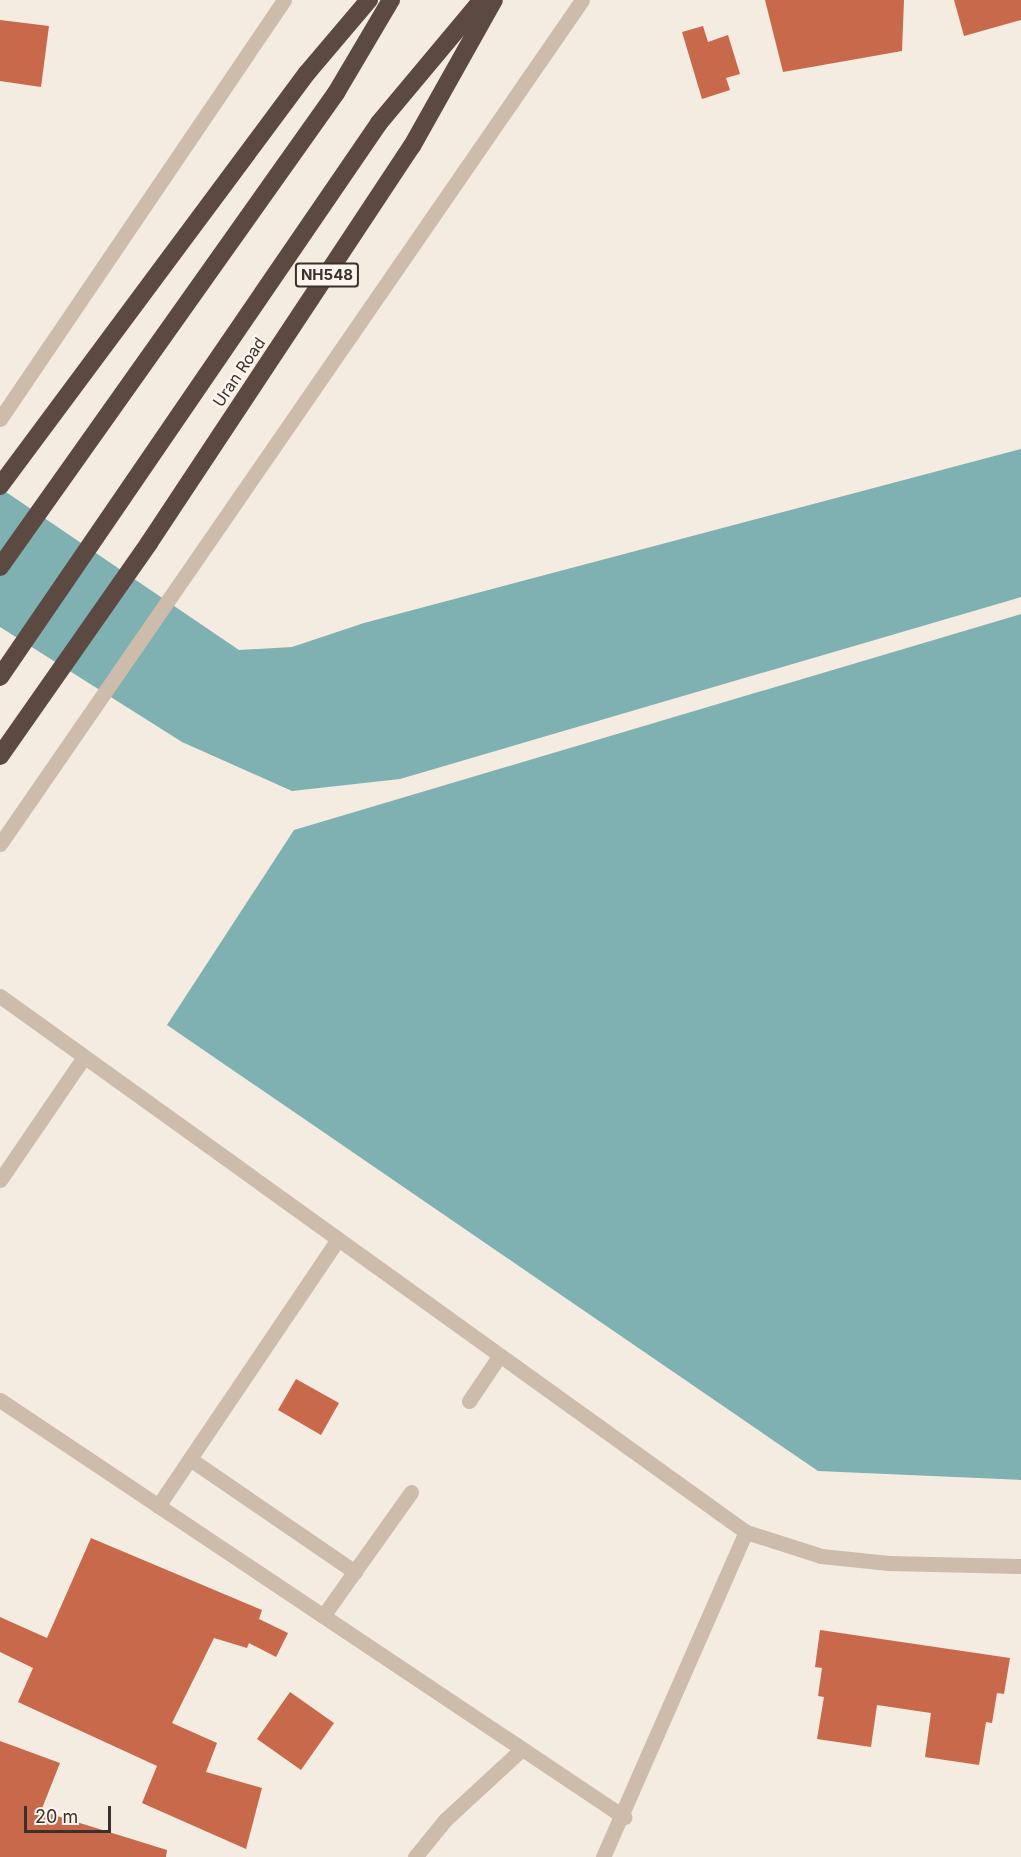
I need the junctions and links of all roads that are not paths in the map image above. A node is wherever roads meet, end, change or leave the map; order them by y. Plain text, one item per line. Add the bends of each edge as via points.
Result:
1 (284, 0) edge
2 (369, 0) edge
3 (391, 0) edge
4 (482, 0) edge
5 (494, 0) edge
6 (582, 0) edge
7 (0, 419) edge
8 (0, 486) edge
9 (0, 567) edge
10 (1, 675) edge
11 (0, 756) edge
12 (0, 844) edge
13 (0, 996) edge
14 (84, 1057) junction
15 (0, 1180) edge
16 (338, 1239) junction
17 (500, 1355) junction
18 (0, 1400) edge
19 (469, 1401) dead end
20 (190, 1459) junction
21 (411, 1492) dead end
22 (158, 1506) junction
23 (746, 1532) junction
24 (1021, 1566) edge
25 (355, 1572) junction
26 (323, 1616) junction
27 (522, 1749) junction
28 (624, 1817) junction
29 (416, 1857) edge
30 (603, 1857) edge

1 - 7 street
2 - 8 highway via 307,73
3 - 9 highway via 336,93
4 - 10 highway, Uran Road / NH548 via 379,123
5 - 11 highway, Uran Road / NH548 via 412,146 149,543
6 - 12 street
13 - 14 street
14 - 15 street
14 - 16 street
16 - 17 street
16 - 20 street
17 - 19 street
17 - 23 street
18 - 22 street
20 - 22 street
20 - 25 street
21 - 25 street
22 - 26 street
23 - 24 street via 821,1556 889,1563
23 - 28 street
25 - 26 street
26 - 27 street
27 - 28 street
27 - 29 street via 445,1820
28 - 30 street

